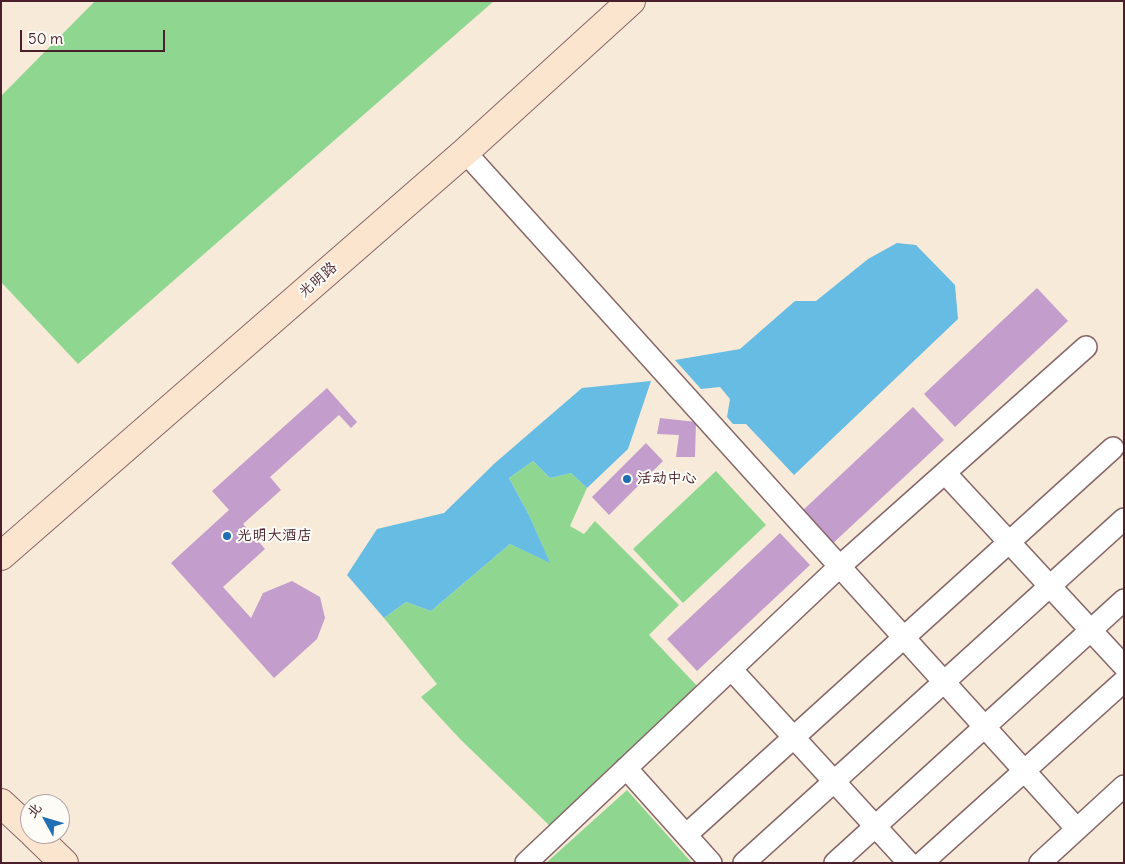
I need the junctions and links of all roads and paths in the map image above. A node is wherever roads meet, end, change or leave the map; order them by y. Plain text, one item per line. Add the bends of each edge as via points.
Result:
1 (631, 1) edge
2 (465, 152) junction
3 (1086, 347) dead end
4 (1113, 448) dead end
5 (945, 473) junction
6 (1124, 518) edge
7 (1009, 542) junction
8 (1, 556) edge
9 (839, 567) junction
10 (1049, 586) junction
11 (1124, 600) edge
12 (1090, 630) junction
13 (904, 638) junction
14 (1124, 666) edge
15 (731, 669) junction
16 (1124, 681) edge
17 (943, 682) junction
18 (984, 727) junction
19 (794, 737) junction
20 (626, 768) junction
21 (1024, 770) junction
22 (834, 781) junction
23 (1124, 786) edge
24 (1, 803) edge
25 (20, 821) edge
26 (875, 826) junction
27 (1077, 828) junction
28 (686, 834) junction
29 (44, 844) edge
30 (64, 863) edge
31 (526, 863) edge
32 (711, 863) edge
33 (744, 863) edge
34 (835, 863) edge
35 (909, 863) edge
36 (922, 863) edge
37 (1040, 863) edge

1 - 2 main road, 光明路
2 - 8 main road, 光明路
2 - 9 street
3 - 5 street
4 - 7 street
5 - 7 street
5 - 9 street
6 - 10 street
7 - 10 street
7 - 13 street
9 - 13 street
9 - 15 street
10 - 12 street
10 - 17 street
11 - 12 street
12 - 14 street
12 - 18 street
13 - 17 street
13 - 19 street
15 - 19 street
15 - 20 street
16 - 21 street
17 - 18 street
17 - 22 street
18 - 21 street
18 - 26 street
19 - 22 street
19 - 28 street
20 - 28 street
20 - 31 street
21 - 27 street
21 - 36 street
22 - 26 street
22 - 33 street
23 - 27 street
24 - 25 main road
26 - 34 street
26 - 35 street
27 - 37 street
28 - 32 street
29 - 30 main road

